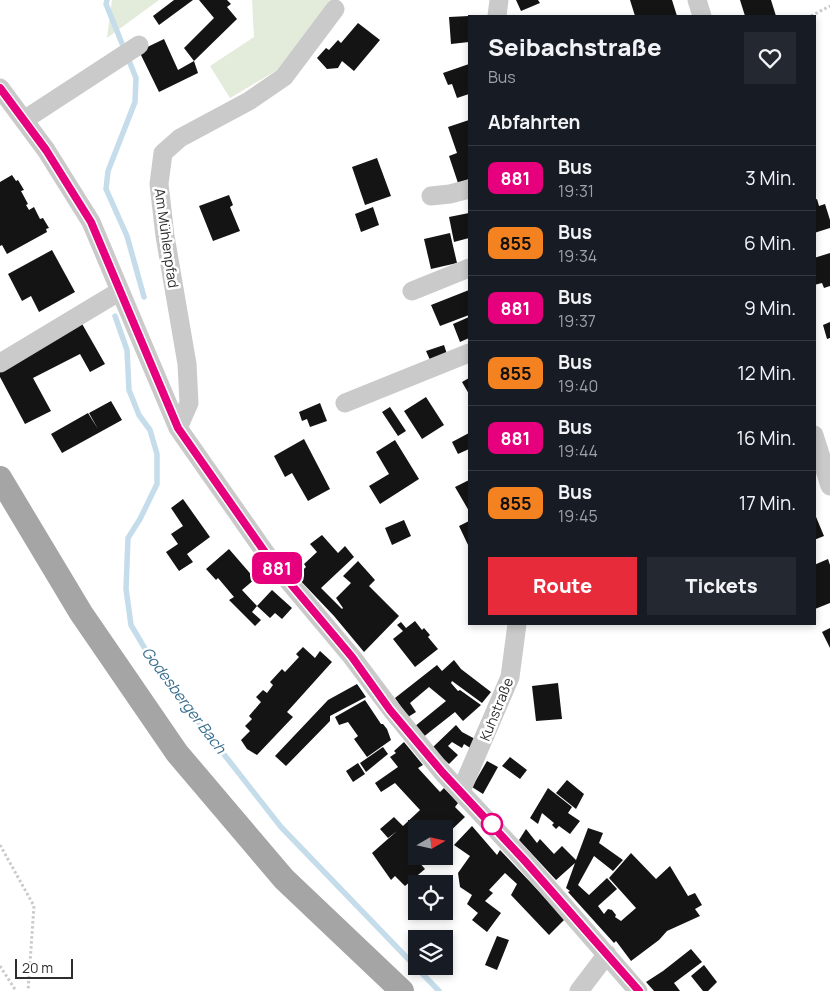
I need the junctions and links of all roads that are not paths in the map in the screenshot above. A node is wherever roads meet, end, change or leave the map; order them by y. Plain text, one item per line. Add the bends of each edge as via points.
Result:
1 (499, 0) edge
2 (697, 0) edge
3 (336, 9) dead end
4 (497, 15) edge
5 (702, 15) edge
6 (138, 46) dead end
7 (0, 88) edge
8 (24, 120) junction
9 (468, 189) edge
10 (431, 196) dead end
11 (468, 268) edge
12 (120, 291) junction
13 (412, 291) dead end
14 (468, 353) edge
15 (0, 363) edge
16 (345, 403) dead end
17 (178, 428) junction
18 (816, 441) edge
19 (0, 478) edge
20 (829, 480) edge
21 (517, 625) edge
22 (461, 791) junction
23 (607, 954) junction
24 (402, 991) edge
25 (579, 991) edge
26 (638, 991) edge

1 - 4 street
2 - 5 street
3 - 17 street, Am Mühlenpfad via 284,78 180,138 163,153 159,184 187,364 189,403
6 - 8 street
7 - 8 street
8 - 12 street via 91,222
9 - 10 street
11 - 13 street
12 - 15 street
12 - 17 street
14 - 16 street
17 - 22 street via 269,558 352,657 390,710
18 - 20 street
19 - 24 main road via 82,613 177,753 284,879
21 - 22 street, Kuhstraße via 510,677
22 - 23 street
23 - 25 street
23 - 26 street

